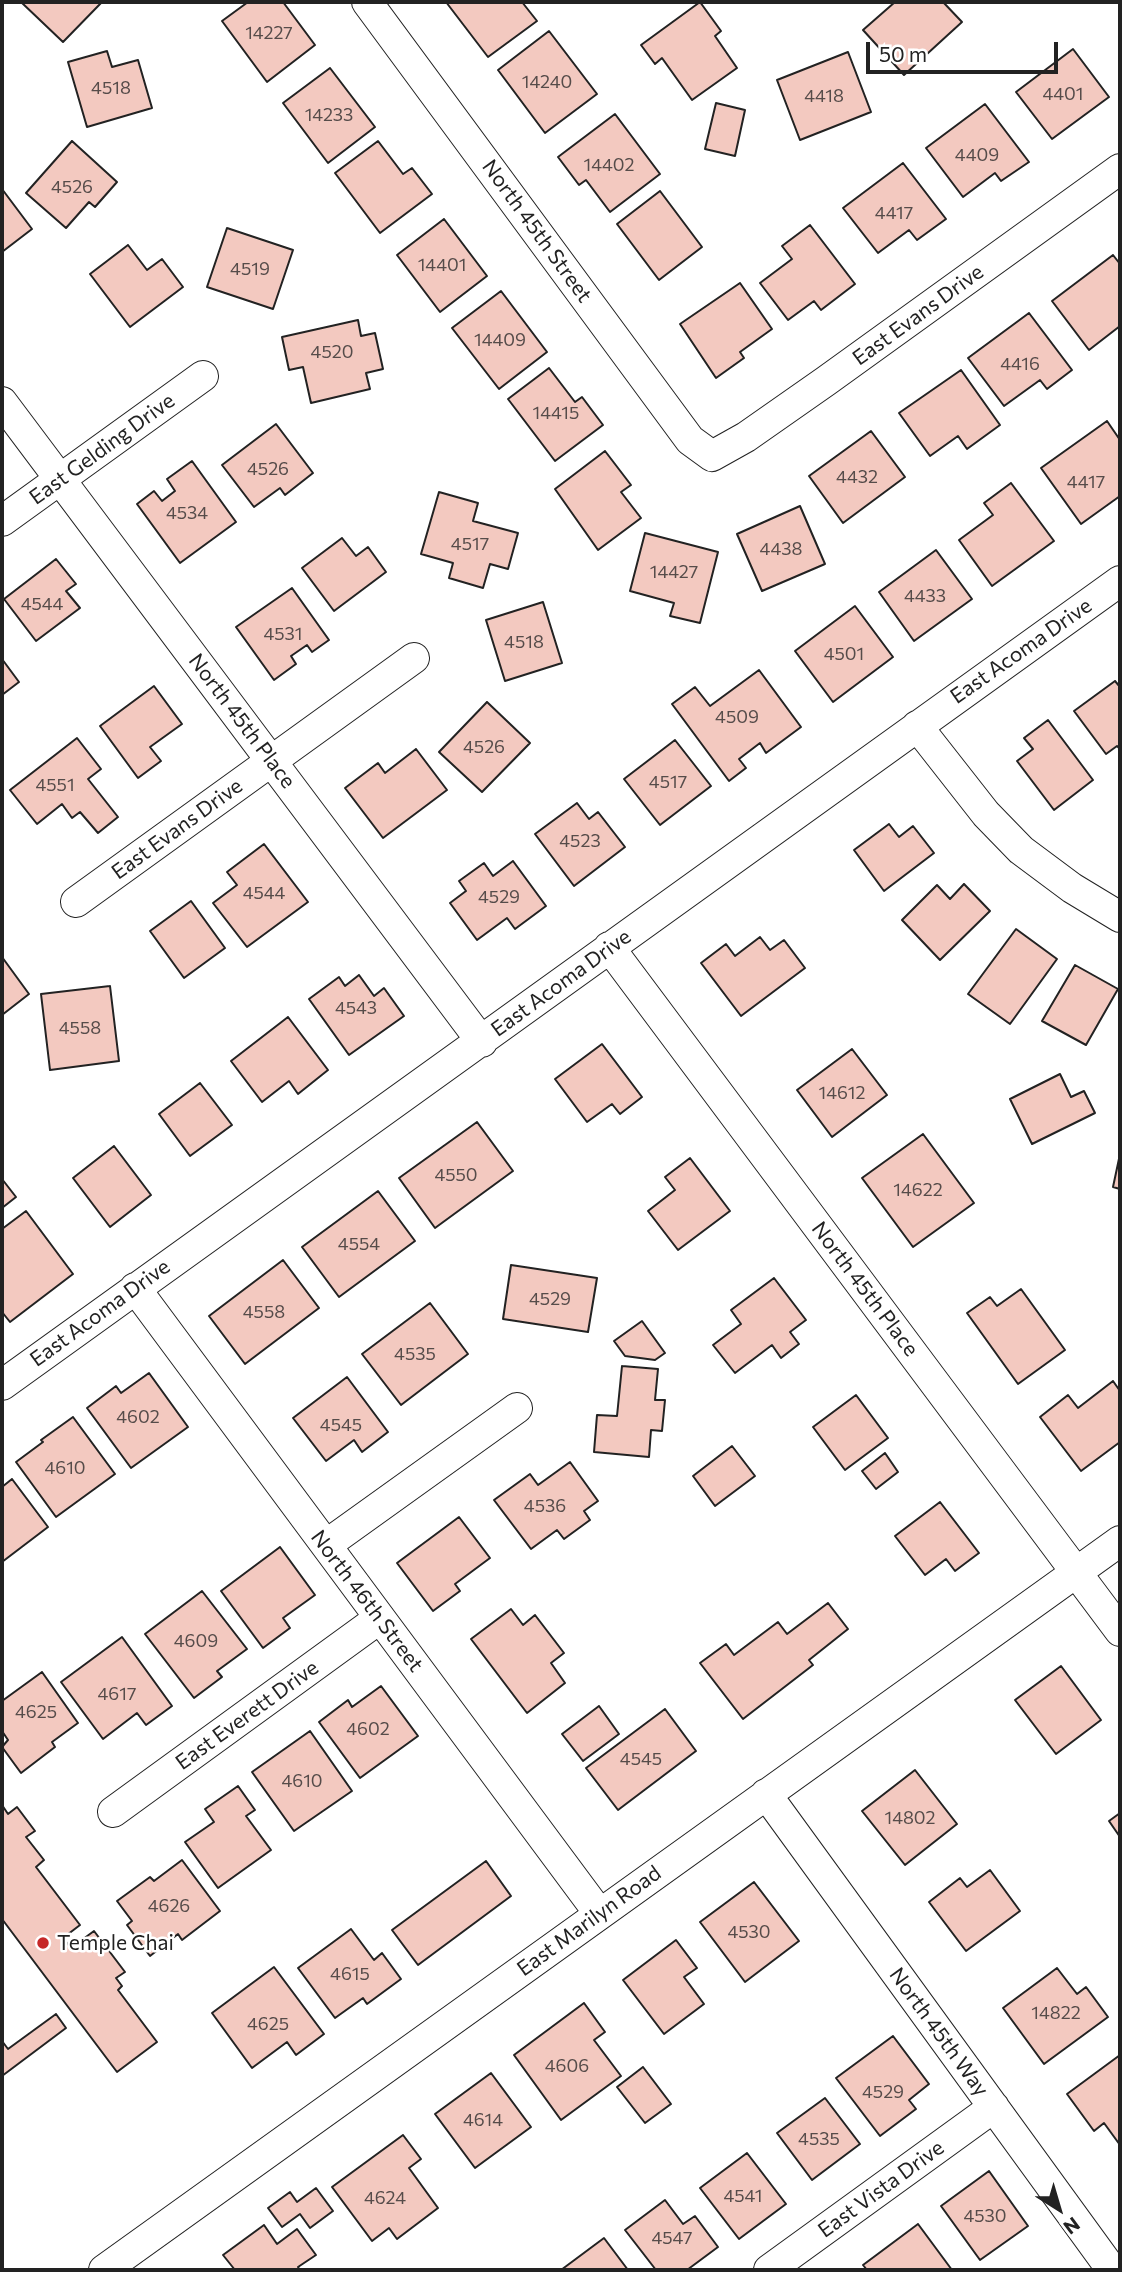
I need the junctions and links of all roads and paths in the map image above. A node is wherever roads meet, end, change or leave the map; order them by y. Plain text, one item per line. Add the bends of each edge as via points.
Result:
1 (367, 2) edge
2 (1120, 169) edge
3 (202, 376) dead end
4 (2, 401) edge
5 (712, 456) joint
6 (60, 479) junction
7 (2, 521) edge
8 (1120, 581) edge
9 (414, 658) dead end
10 (917, 726) junction
11 (272, 760) junction
12 (76, 902) dead end
13 (1120, 917) edge
14 (609, 947) junction
15 (482, 1042) junction
16 (135, 1288) junction
17 (2, 1385) edge
18 (517, 1408) dead end
19 (1120, 1541) edge
20 (326, 1545) junction
21 (1076, 1571) junction
22 (380, 1618) junction
23 (1120, 1631) edge
24 (766, 1794) junction
25 (113, 1812) dead end
26 (599, 1913) junction
27 (994, 2108) junction
28 (123, 2265) edge
29 (769, 2270) edge
30 (1112, 2270) edge

1 - 5 street, North 45th Street via 691,440
2 - 5 street, East Evans Drive via 826,381
3 - 6 street, East Gelding Drive
4 - 6 street, North 45th Place
6 - 7 street, East Gelding Drive
6 - 11 street, North 45th Place
8 - 10 street, East Acoma Drive
9 - 11 street, East Evans Drive
10 - 13 street via 986,814 1021,850
10 - 14 street, East Acoma Drive
11 - 12 street, East Evans Drive
11 - 15 street, North 45th Place
14 - 15 street, East Acoma Drive
14 - 21 street, North 45th Place
15 - 16 street, East Acoma Drive
16 - 17 street, East Acoma Drive
16 - 20 street, North 46th Street
18 - 20 street
19 - 21 street, East Marilyn Road
20 - 22 street, North 46th Street
21 - 23 street, North 45th Place
21 - 24 street, East Marilyn Road
22 - 25 street, East Everett Drive
22 - 26 street, North 46th Street
24 - 26 street, East Marilyn Road
24 - 27 street, North 45th Way
26 - 28 street, East Marilyn Road
27 - 29 street, East Vista Drive
27 - 30 street, North 45th Way

